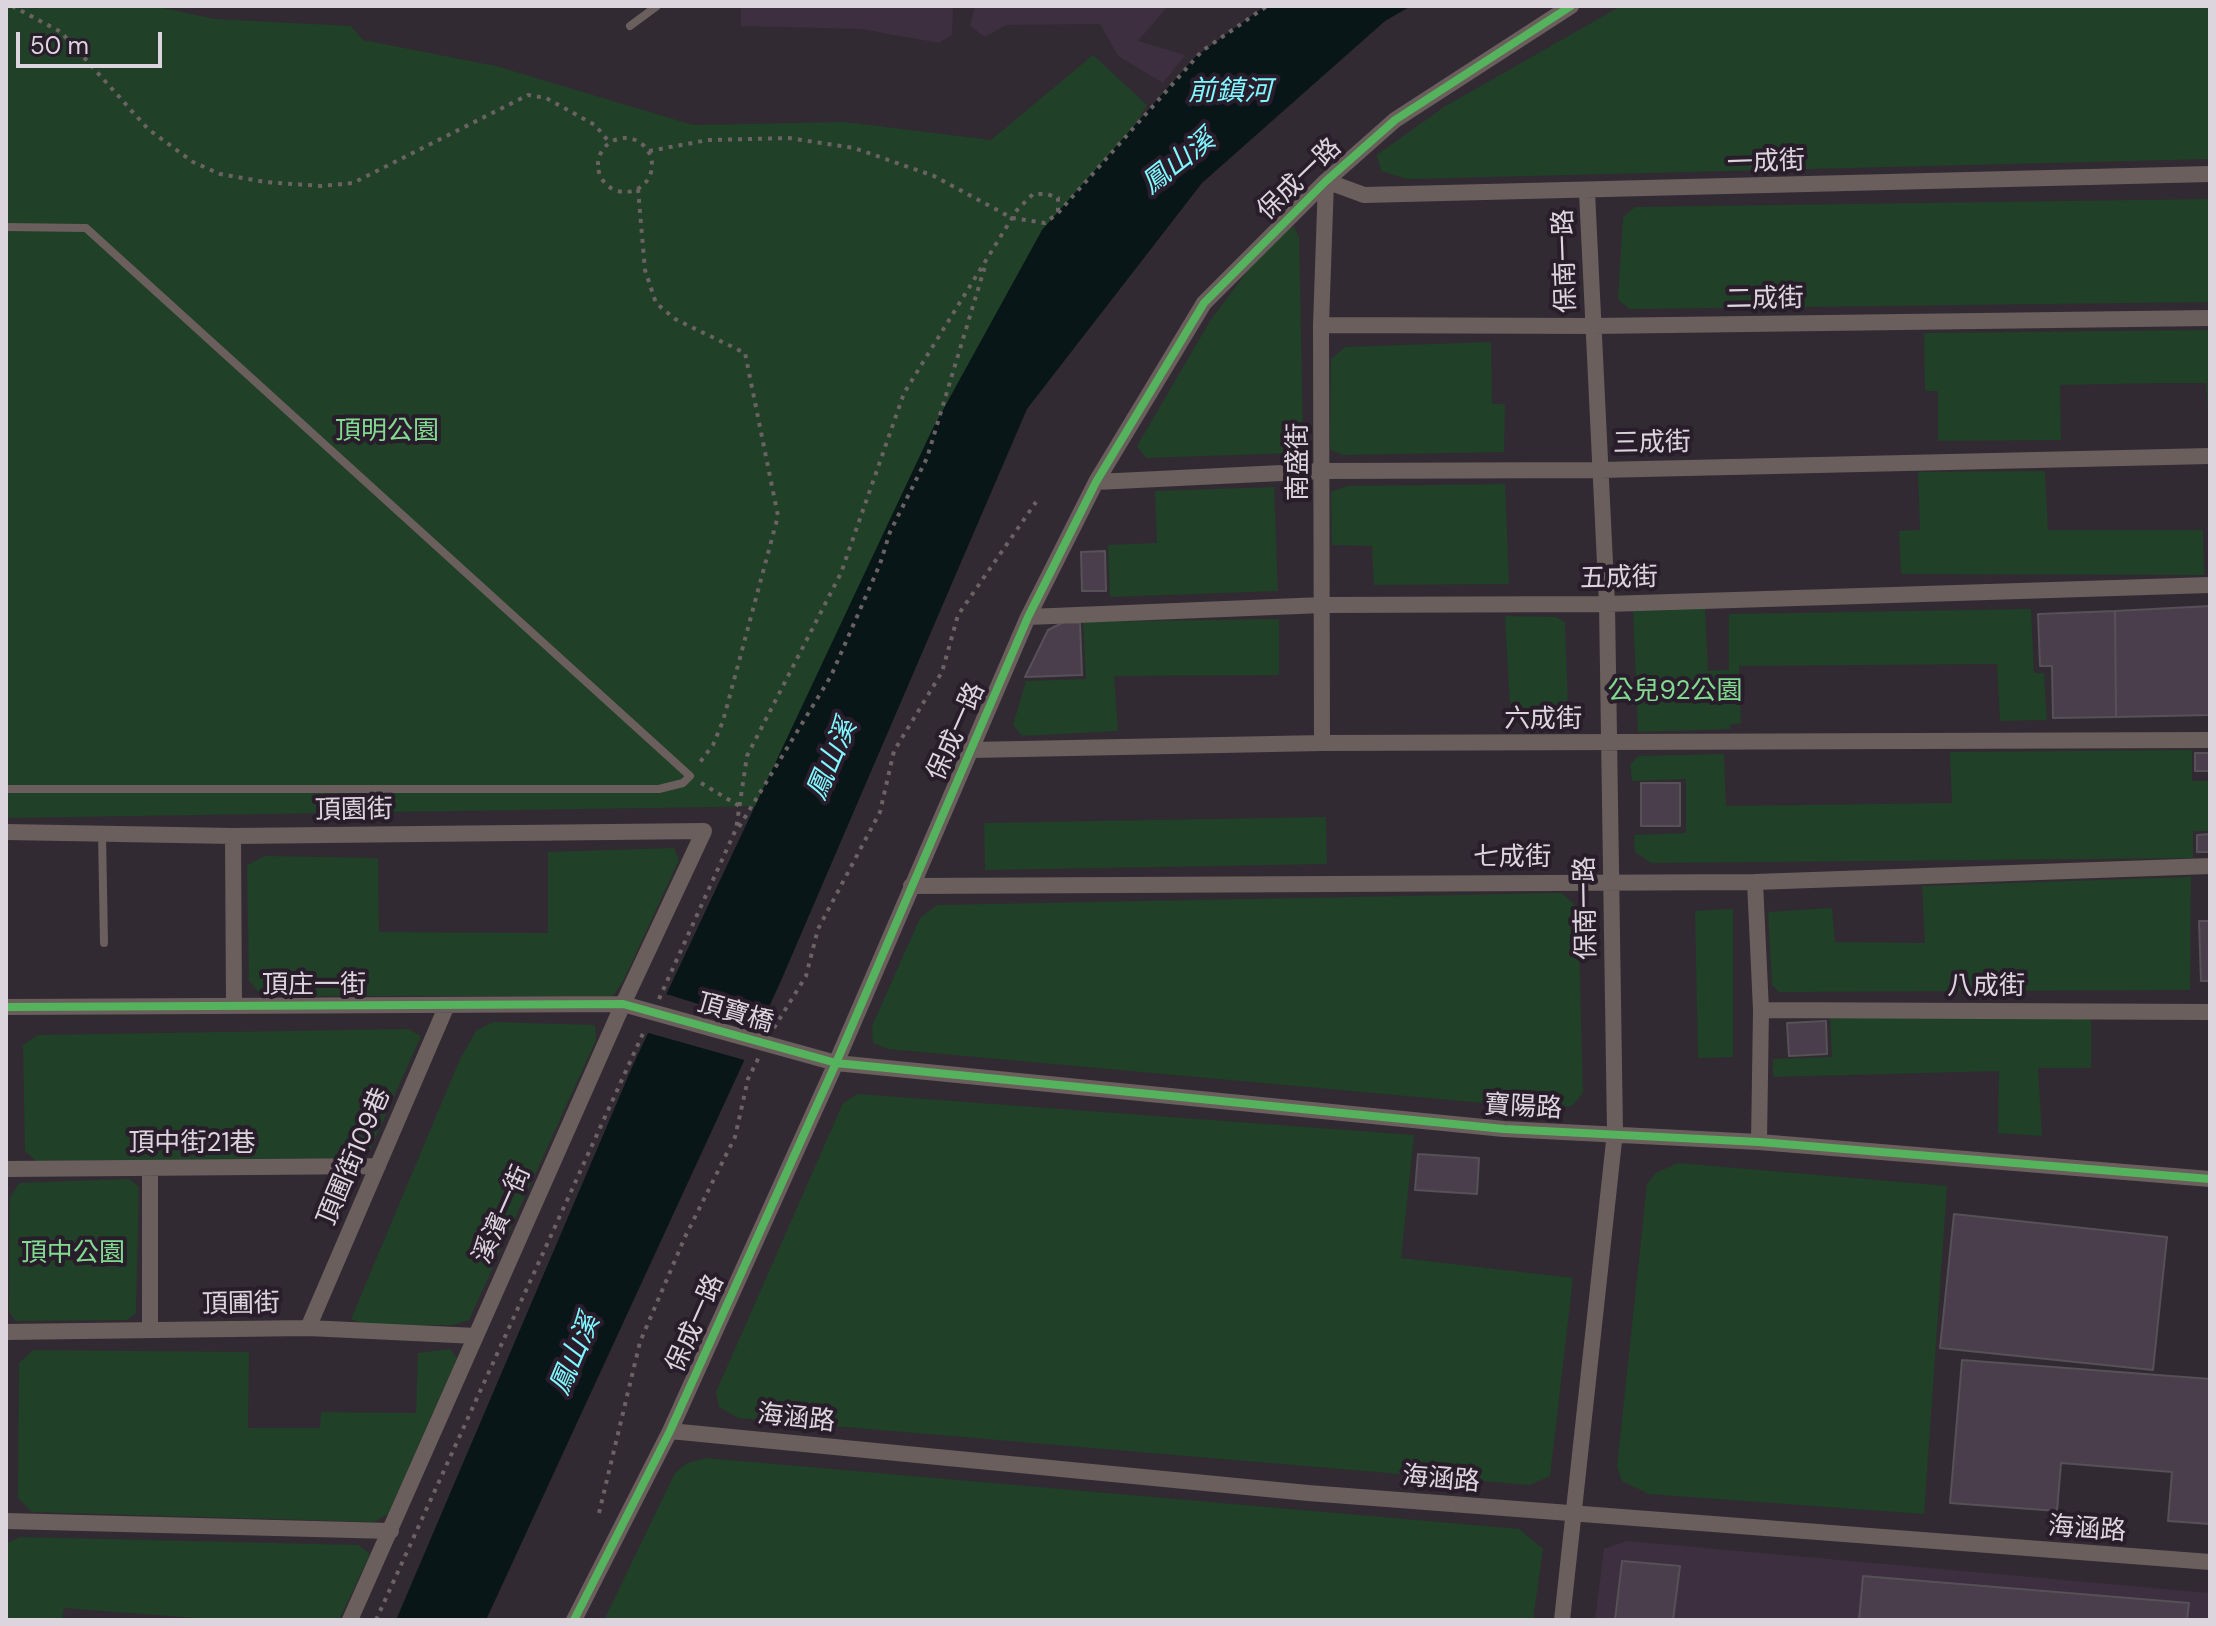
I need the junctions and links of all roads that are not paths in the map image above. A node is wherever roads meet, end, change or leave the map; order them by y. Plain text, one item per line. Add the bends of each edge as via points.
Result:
1 (657, 6) edge
2 (1571, 6) edge
3 (630, 26) dead end
4 (2210, 174) edge
5 (1326, 181) junction
6 (1587, 192) junction
7 (6, 227) edge
8 (2210, 318) edge
9 (1321, 325) junction
10 (1593, 326) junction
11 (2210, 456) edge
12 (1600, 470) junction
13 (1323, 471) junction
14 (1096, 482) junction
15 (2210, 585) edge
16 (1607, 604) junction
17 (1323, 605) junction
18 (1028, 617) junction
19 (2210, 740) edge
20 (1322, 743) junction
21 (1609, 744) junction
22 (971, 750) junction
23 (6, 789) edge
24 (704, 831) joint
25 (6, 832) edge
26 (102, 834) junction
27 (233, 836) junction
28 (2210, 866) edge
29 (1611, 881) junction
30 (1755, 882) junction
31 (911, 886) junction
32 (104, 943) dead end
33 (623, 1004) junction
34 (447, 1005) junction
35 (234, 1006) junction
36 (6, 1007) edge
37 (1761, 1010) junction
38 (2210, 1012) edge
39 (836, 1063) junction
40 (1615, 1132) junction
41 (1759, 1142) junction
42 (378, 1166) junction
43 (150, 1168) junction
44 (6, 1169) edge
45 (2210, 1179) edge
46 (308, 1328) junction
47 (150, 1330) junction
48 (6, 1332) edge
49 (476, 1336) junction
50 (670, 1431) junction
51 (1572, 1515) junction
52 (6, 1521) edge
53 (391, 1531) junction
54 (2210, 1562) edge
55 (350, 1620) edge
56 (574, 1620) edge
57 (1562, 1620) edge

1 - 3 lane
2 - 5 street, 保成一路 via 1395,120
4 - 6 street, 一成街
5 - 6 street, 一成街 via 1364,195
5 - 9 street, 南盛街
5 - 14 street, 保成一路 via 1204,303
6 - 10 street, 保南一路
7 - 23 lane via 86,228 690,776 659,789
8 - 10 street, 二成街
9 - 10 street, 二成街
9 - 13 street, 南盛街
10 - 12 street, 保南一路
11 - 12 street, 三成街
12 - 13 street, 三成街
12 - 16 street, 保南一路
13 - 14 street, 三成街
13 - 17 street, 南盛街
14 - 18 street, 保成一路
15 - 16 street, 五成街
16 - 17 street, 五成街
16 - 21 street, 保南一路
17 - 18 street, 五成街
17 - 20 street, 南盛街
18 - 22 street, 保成一路
19 - 21 street, 六成街
20 - 21 street, 六成街
20 - 22 street, 六成街
21 - 29 street, 保南一路
22 - 31 street, 保成一路
24 - 27 street, 頂園街
24 - 33 street, 溪濱一街
25 - 26 street, 頂園街
26 - 27 street, 頂園街
26 - 32 lane
27 - 35 street
28 - 30 street, 七成街
29 - 30 street, 七成街
29 - 31 street, 七成街
29 - 40 street, 保南一路
30 - 37 street
31 - 39 street, 保成一路
33 - 34 street, 頂庄一街
33 - 39 street, 頂寶橋
33 - 49 street, 溪濱一街
34 - 35 street, 頂庄一街
34 - 42 street, 頂圃街109巷
35 - 36 street, 頂庄一街
37 - 38 street, 八成街
37 - 41 street
39 - 40 street, 寶陽路 via 1504,1129
39 - 50 street, 保成一路
40 - 41 street, 寶陽路
40 - 51 street, 保南一路
41 - 45 street, 寶陽路
42 - 43 street, 頂中街21巷
42 - 46 street, 頂圃街109巷
43 - 44 street, 頂中街21巷
43 - 47 street
46 - 47 street, 頂圃街
46 - 49 street, 頂圃街
47 - 48 street, 頂圃街
49 - 53 street, 溪濱一街
50 - 51 street, 海涵路
50 - 56 street, 保成一路
51 - 54 street, 海涵路
51 - 57 street, 保南一路
52 - 53 street
53 - 55 street, 溪濱一街

